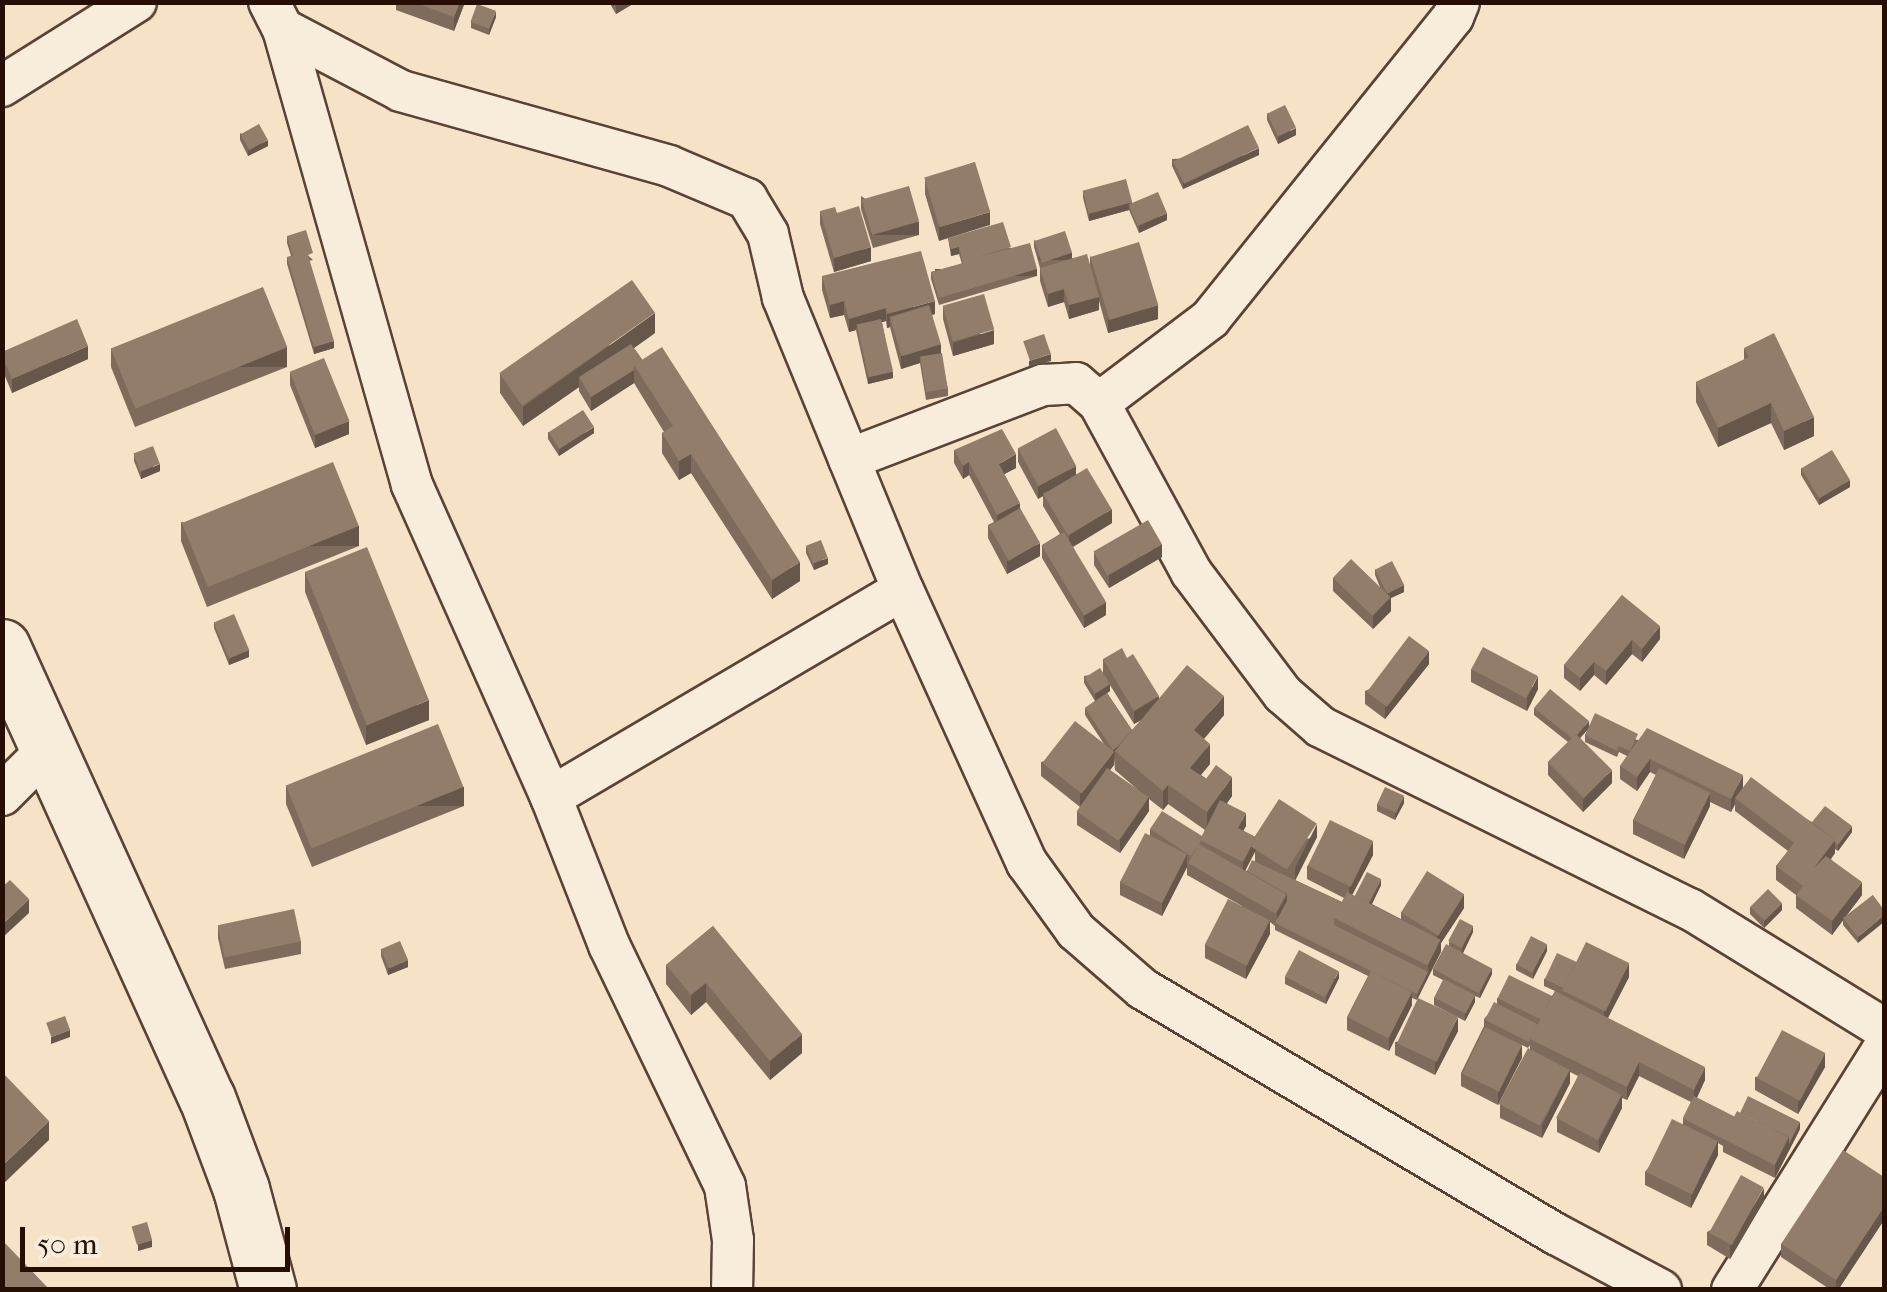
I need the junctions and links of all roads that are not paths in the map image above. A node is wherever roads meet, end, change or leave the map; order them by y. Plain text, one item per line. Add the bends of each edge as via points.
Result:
1 (136, 2) edge
2 (1459, 2) edge
3 (276, 16) edge
4 (2, 86) edge
5 (1099, 403) junction
6 (849, 459) junction
7 (902, 590) junction
8 (2, 646) edge
9 (49, 748) junction
10 (2, 795) edge
11 (550, 798) junction
12 (1884, 1028) edge
13 (1884, 1048) edge
14 (268, 1290) edge
15 (732, 1290) edge
16 (1660, 1290) edge
17 (1732, 1290) edge

1 - 4 street
2 - 5 street via 1210,319
3 - 6 street via 400,92 669,166 748,199 768,234 783,298
3 - 11 street via 412,485
5 - 6 street via 1076,383 1043,385
5 - 12 street via 1191,572 1283,694 1322,727 1690,909
6 - 7 street
7 - 11 street
7 - 16 street via 1027,863 1076,931 1143,989
8 - 9 street
9 - 10 street
9 - 14 street via 207,1098
11 - 15 street via 609,945 725,1186
13 - 17 street

